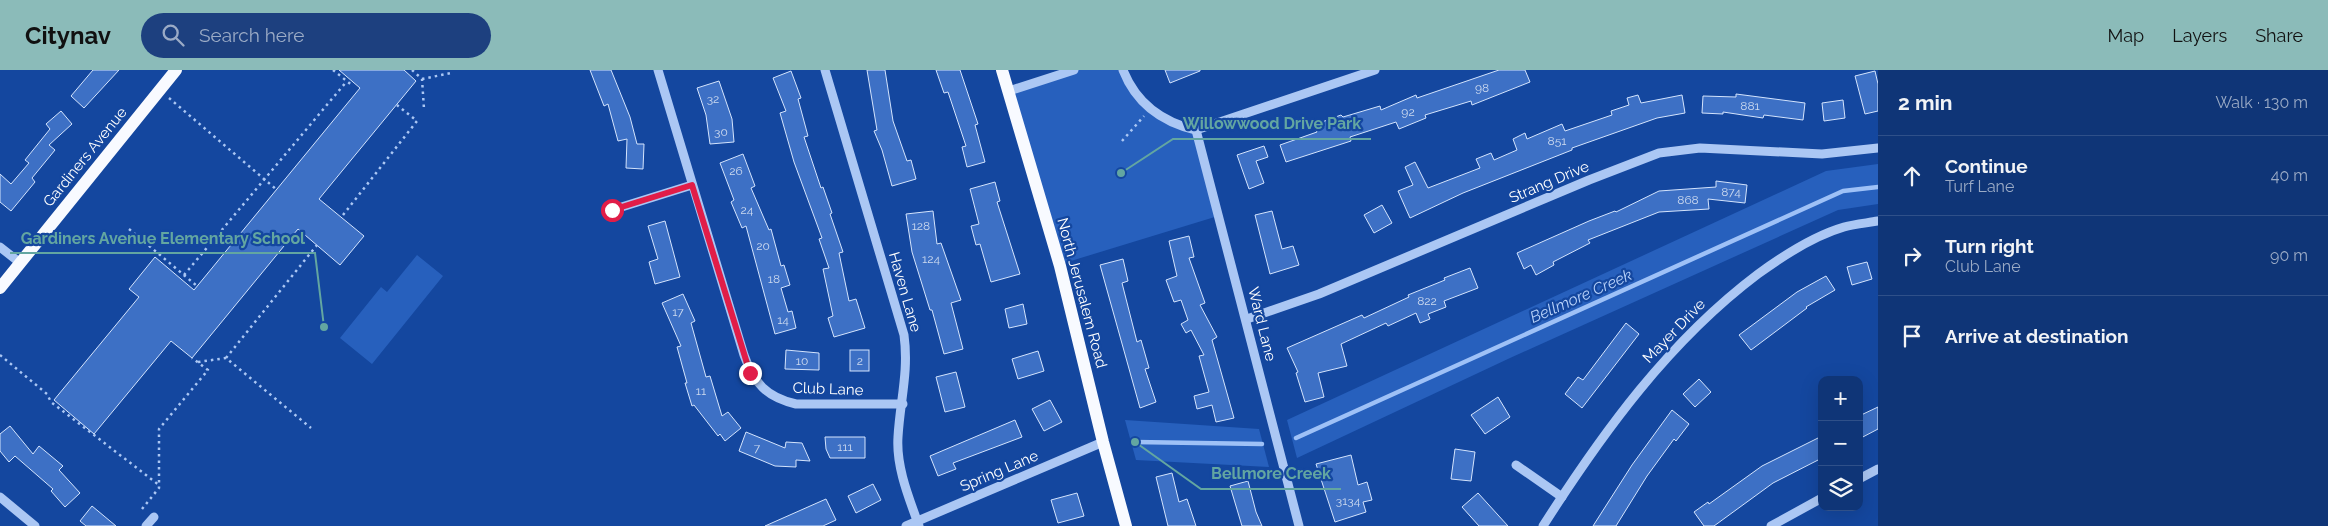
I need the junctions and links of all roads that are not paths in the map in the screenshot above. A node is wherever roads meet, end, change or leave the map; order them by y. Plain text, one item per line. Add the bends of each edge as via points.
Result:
1 (176, 70) edge
2 (658, 70) edge
3 (825, 70) edge
4 (1002, 70) edge
5 (1074, 70) edge
6 (1124, 70) edge
7 (1376, 70) edge
8 (1009, 91) junction
9 (1196, 130) junction
10 (1878, 148) edge
11 (692, 185) junction
12 (612, 210) dead end
13 (1878, 221) edge
14 (0, 247) edge
15 (19, 262) junction
16 (0, 288) edge
17 (1247, 319) junction
18 (903, 404) junction
19 (1103, 442) junction
20 (1516, 465) dead end
21 (1878, 469) edge
22 (1863, 477) edge
23 (0, 497) edge
24 (1562, 497) junction
25 (1818, 500) edge
26 (154, 517) dead end
27 (918, 524) edge
28 (36, 526) edge
29 (146, 526) edge
30 (906, 526) edge
31 (1126, 526) edge
32 (1299, 526) edge
33 (1543, 526) edge
34 (1771, 526) edge

1 - 15 main road, Gardiners Avenue
2 - 11 street, Club Lane
3 - 18 street, Haven Lane via 904,334 907,358
4 - 8 main road, North Jerusalem Road
5 - 8 street
6 - 9 street via 1135,93 1150,109 1175,125
7 - 9 street
8 - 19 main road, North Jerusalem Road via 1060,266
9 - 17 street, Ward Lane
10 - 17 street, Strang Drive via 1822,154 1700,148 1659,153 1319,294
11 - 12 street
11 - 18 street, Club Lane via 750,373 760,386 782,400 796,404
13 - 24 street, Mayer Drive via 1844,227 1812,240 1780,258 1726,298 1650,376
14 - 15 street
15 - 16 main road, Gardiners Avenue
17 - 32 street, Ward Lane
18 - 27 street, Haven Lane via 899,458
19 - 27 street, Spring Lane
19 - 31 main road, North Jerusalem Road
20 - 24 street
21 - 22 street
23 - 28 street
24 - 33 street, Mayer Drive
25 - 34 street
26 - 29 street
27 - 30 street, Spring Lane

